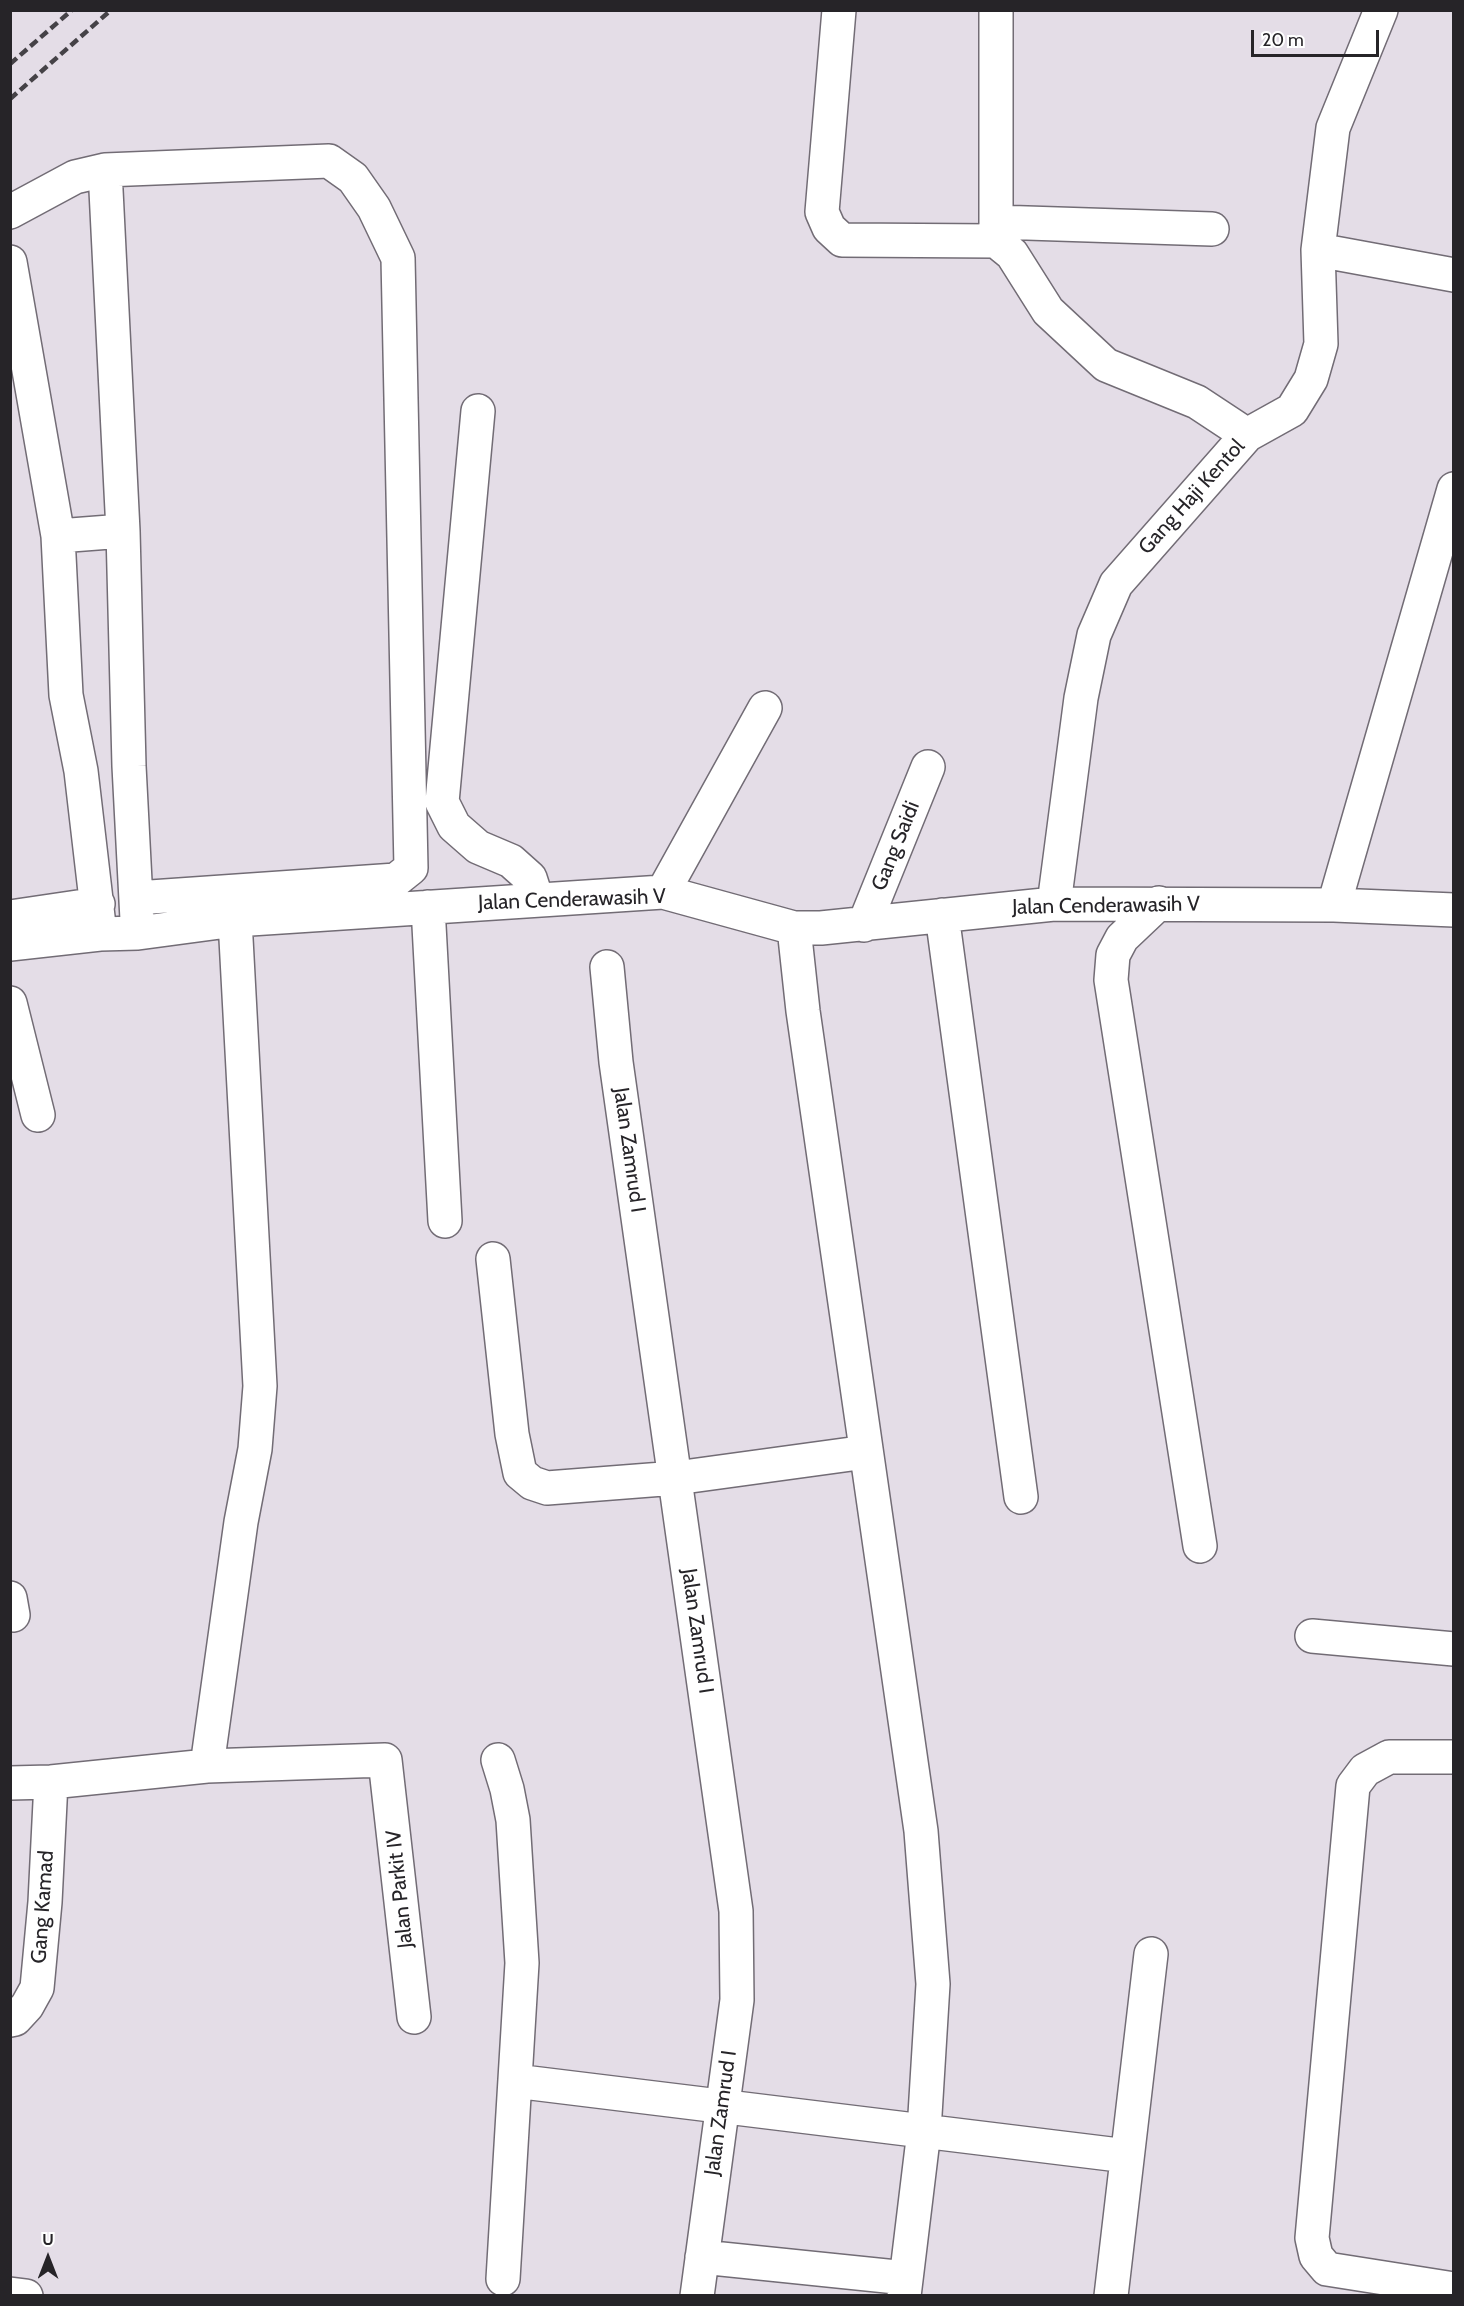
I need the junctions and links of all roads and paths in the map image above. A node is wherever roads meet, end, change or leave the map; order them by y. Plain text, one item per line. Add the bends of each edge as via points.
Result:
1 (839, 10) edge
2 (996, 10) edge
3 (1379, 11) edge
4 (105, 170) junction
5 (10, 212) edge
6 (1212, 229) dead end
7 (996, 232) junction
8 (1318, 250) junction
9 (10, 262) edge
10 (1454, 275) edge
11 (478, 411) dead end
12 (1247, 435) junction
13 (1454, 489) edge
14 (123, 531) junction
15 (58, 536) junction
16 (765, 708) dead end
17 (129, 766) junction
18 (928, 767) dead end
19 (81, 771) junction
20 (663, 892) junction
21 (136, 898) junction
22 (537, 900) junction
23 (1159, 903) junction
24 (1054, 904) junction
25 (1334, 905) junction
26 (428, 907) junction
27 (1454, 910) edge
28 (942, 915) junction
29 (10, 917) edge
30 (99, 919) junction
31 (235, 920) junction
32 (864, 925) junction
33 (794, 928) junction
34 (138, 933) junction
35 (10, 944) edge
36 (608, 967) dead end
37 (10, 1004) edge
38 (38, 1115) dead end
39 (445, 1221) dead end
40 (493, 1259) dead end
41 (866, 1452) junction
42 (676, 1478) junction
43 (1021, 1497) dead end
44 (1200, 1546) dead end
45 (1312, 1635) dead end
46 (1454, 1649) edge
47 (1454, 1757) edge
48 (498, 1760) dead end
49 (207, 1766) junction
50 (51, 1782) junction
51 (10, 1783) edge
52 (1151, 1954) dead end
53 (414, 2017) dead end
54 (10, 2020) edge
55 (515, 2081) junction
56 (722, 2106) junction
57 (924, 2131) junction
58 (1127, 2156) junction
59 (702, 2257) junction
60 (503, 2279) dead end
61 (905, 2287) edge
62 (1454, 2289) edge
63 (10, 2294) edge
64 (26, 2295) edge
65 (697, 2295) edge
66 (1111, 2295) edge

1 - 7 street via 822,212 829,228 842,240
2 - 7 street
3 - 8 street, Gang Haji Kentol via 1333,128
4 - 5 street via 75,177
4 - 14 street
4 - 21 street via 329,161 352,178 374,208 398,258 411,868 396,880
6 - 7 street
7 - 12 street via 1048,311 1106,365 1197,402
8 - 10 street
8 - 12 street, Gang Haji Kentol via 1321,345 1311,379 1292,410
9 - 15 street
11 - 22 street via 442,802 454,826 478,847 511,861 530,878
12 - 24 street, Gang Haji Kentol via 1116,584 1094,635 1081,698
13 - 25 street
14 - 15 street
14 - 17 street
15 - 19 street via 66,695
16 - 20 street
17 - 19 street
17 - 21 street
18 - 32 street, Gang Saidi
19 - 30 street
20 - 22 street, Jalan Cenderawasih V
20 - 33 street, Jalan Cenderawasih V
21 - 34 street
22 - 26 street, Jalan Cenderawasih V
23 - 24 street, Jalan Cenderawasih V
23 - 25 street, Jalan Cenderawasih V
23 - 44 street via 1122,938 1113,955 1111,980
24 - 28 street, Jalan Cenderawasih V
25 - 27 street, Jalan Cenderawasih V
26 - 31 street, Jalan Cenderawasih V
26 - 39 street
28 - 32 street, Jalan Cenderawasih V
28 - 43 street
29 - 30 street
30 - 34 street, Jalan Cenderawasih V
30 - 35 street, Jalan Cenderawasih V
31 - 34 street, Jalan Cenderawasih V
31 - 49 street via 260,1386 255,1449
32 - 33 street, Jalan Cenderawasih V
33 - 41 street
36 - 42 street, Jalan Zamrud I via 616,1062
37 - 38 street
40 - 42 street via 512,1434 520,1473 547,1488
41 - 42 street
41 - 57 street via 921,1831 933,1984
42 - 56 street, Jalan Zamrud I via 736,1911 737,2000
45 - 46 street
47 - 62 street via 1389,1757 1365,1770 1353,1786 1312,2238 1316,2256 1327,2269
48 - 55 street via 513,1820 521,1951
49 - 50 street
49 - 53 street, Jalan Parkit IV via 385,1760
50 - 51 street
50 - 54 street, Gang Kamad via 37,1988 27,2006
52 - 58 street
55 - 56 street
55 - 60 street
56 - 57 street
56 - 59 street, Jalan Zamrud I
57 - 58 street
57 - 61 street
58 - 66 street
59 - 61 street
59 - 65 street, Jalan Zamrud I
63 - 64 street

